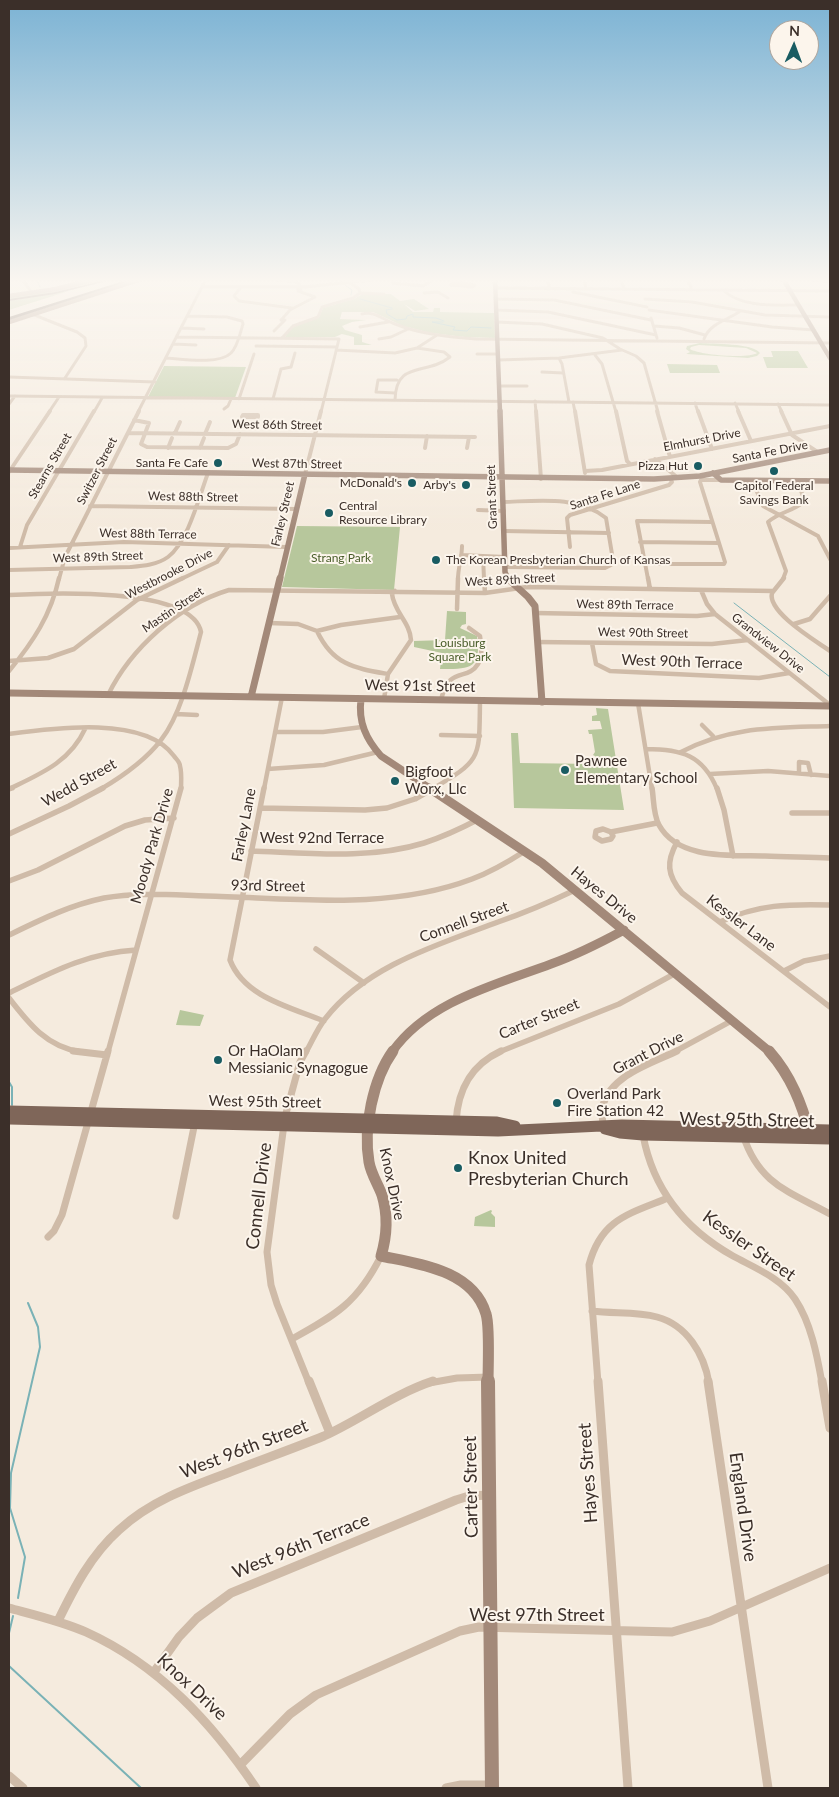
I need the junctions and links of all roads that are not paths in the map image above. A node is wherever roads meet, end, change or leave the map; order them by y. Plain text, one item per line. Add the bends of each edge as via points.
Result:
1 (74, 363) edge
2 (164, 363) edge
3 (251, 363) edge
4 (292, 363) edge
5 (333, 363) edge
6 (439, 363) edge
7 (498, 363) edge
8 (560, 363) edge
9 (601, 363) edge
10 (644, 363) edge
11 (542, 372) dead end
12 (563, 373) junction
13 (9, 377) edge
14 (65, 378) junction
15 (397, 380) junction
16 (154, 382) junction
17 (499, 386) junction
18 (527, 386) dead end
19 (395, 392) junction
20 (9, 396) edge
21 (15, 396) junction
22 (59, 397) junction
23 (102, 398) junction
24 (146, 398) junction
25 (231, 399) junction
26 (239, 399) junction
27 (273, 399) junction
28 (322, 399) junction
29 (395, 400) junction
30 (500, 401) junction
31 (535, 401) junction
32 (571, 402) junction
33 (614, 402) junction
34 (655, 403) junction
35 (695, 403) junction
36 (9, 404) edge
37 (735, 404) junction
38 (778, 404) junction
39 (830, 405) edge
40 (224, 409) dead end
41 (250, 417) dead end
42 (134, 420) junction
43 (180, 422) dead end
44 (210, 422) dead end
45 (830, 426) edge
46 (236, 427) dead end
47 (246, 427) junction
48 (256, 427) dead end
49 (128, 433) junction
50 (145, 433) junction
51 (791, 433) junction
52 (175, 434) junction
53 (241, 434) junction
54 (314, 435) junction
55 (204, 436) junction
56 (427, 436) junction
57 (469, 437) junction
58 (476, 437) dead end
59 (172, 438) dead end
60 (751, 441) junction
61 (168, 448) junction
62 (200, 448) junction
63 (425, 448) dead end
64 (467, 448) dead end
65 (712, 449) junction
66 (830, 450) edge
67 (819, 453) junction
68 (670, 457) junction
69 (655, 460) junction
70 (630, 464) junction
71 (9, 471) edge
72 (585, 471) junction
73 (58, 472) junction
74 (107, 473) junction
75 (713, 473) junction
76 (208, 474) junction
77 (304, 475) junction
78 (503, 477) junction
79 (541, 478) junction
80 (586, 478) junction
81 (670, 478) junction
82 (678, 478) junction
83 (721, 480) junction
84 (752, 480) junction
85 (797, 481) junction
86 (830, 481) edge
87 (504, 502) junction
88 (90, 506) junction
89 (194, 507) junction
90 (590, 508) junction
91 (296, 509) junction
92 (478, 510) dead end
93 (504, 511) junction
94 (778, 515) junction
95 (712, 522) junction
96 (504, 531) junction
97 (569, 532) junction
98 (609, 533) junction
99 (640, 542) junction
100 (719, 543) junction
101 (71, 544) junction
102 (179, 544) junction
103 (229, 545) junction
104 (462, 546) dead end
105 (20, 547) junction
106 (287, 547) junction
107 (9, 548) edge
108 (570, 548) dead end
109 (461, 555) junction
110 (484, 556) junction
111 (505, 557) junction
112 (830, 560) edge
113 (645, 564) junction
114 (506, 567) junction
115 (61, 568) junction
116 (9, 570) edge
117 (517, 588) junction
118 (277, 589) junction
119 (650, 589) junction
120 (701, 590) junction
121 (395, 591) junction
122 (457, 592) junction
123 (774, 592) junction
124 (56, 593) junction
125 (485, 593) junction
126 (9, 595) edge
127 (830, 596) edge
128 (140, 598) junction
129 (457, 609) dead end
130 (186, 612) junction
131 (535, 614) junction
132 (715, 614) junction
133 (400, 618) junction
134 (269, 623) junction
135 (794, 624) junction
136 (469, 628) dead end
137 (317, 631) junction
138 (748, 640) junction
139 (537, 642) junction
140 (592, 643) junction
141 (830, 651) edge
142 (9, 661) edge
143 (16, 662) junction
144 (9, 671) edge
145 (790, 672) junction
146 (388, 674) junction
147 (9, 693) edge
148 (108, 694) junction
149 (181, 696) junction
150 (251, 697) junction
151 (282, 697) junction
152 (361, 699) junction
153 (384, 699) junction
154 (441, 700) junction
155 (480, 701) junction
156 (542, 702) junction
157 (638, 703) junction
158 (830, 706) edge
159 (176, 714) junction
160 (197, 715) dead end
161 (702, 724) dead end
162 (830, 726) edge
163 (362, 727) junction
164 (85, 729) junction
165 (275, 732) junction
166 (9, 734) edge
167 (441, 735) dead end
168 (480, 736) junction
169 (713, 736) junction
170 (160, 741) junction
171 (646, 749) junction
172 (378, 752) junction
173 (681, 752) junction
174 (268, 769) junction
175 (799, 773) junction
176 (710, 774) junction
177 (811, 775) junction
178 (830, 776) edge
179 (9, 789) edge
180 (431, 790) junction
181 (260, 808) junction
182 (792, 813) dead end
183 (830, 814) edge
184 (174, 818) junction
185 (477, 820) junction
186 (657, 822) junction
187 (611, 832) dead end
188 (9, 834) edge
189 (677, 842) junction
190 (251, 851) junction
191 (524, 851) junction
192 (733, 856) junction
193 (830, 858) edge
194 (9, 881) edge
195 (576, 890) junction
196 (152, 896) junction
197 (242, 898) junction
198 (830, 905) edge
199 (720, 922) junction
200 (624, 930) junction
201 (9, 935) edge
202 (316, 948) dead end
203 (136, 950) junction
204 (830, 956) edge
205 (784, 971) junction
206 (676, 973) junction
207 (364, 983) junction
208 (9, 993) edge
209 (9, 998) edge
210 (830, 1007) edge
211 (324, 1020) junction
212 (733, 1020) junction
213 (107, 1055) junction
214 (9, 1110) edge
215 (31, 1115) junction
216 (89, 1117) junction
217 (9, 1119) edge
218 (196, 1119) junction
219 (285, 1121) junction
220 (369, 1124) junction
221 (456, 1126) junction
222 (520, 1127) joint
223 (603, 1128) junction
224 (641, 1130) junction
225 (830, 1130) edge
226 (742, 1133) junction
227 (810, 1134) junction
228 (830, 1139) edge
229 (668, 1198) junction
230 (830, 1214) edge
231 (176, 1216) dead end
232 (48, 1236) dead end
233 (380, 1256) junction
234 (592, 1311) junction
235 (292, 1339) junction
236 (489, 1377) junction
237 (830, 1428) edge
238 (330, 1433) junction
239 (489, 1495) junction
240 (830, 1568) edge
241 (742, 1607) junction
242 (9, 1608) edge
243 (58, 1621) junction
244 (490, 1628) junction
245 (616, 1632) junction
246 (154, 1672) junction
247 (241, 1764) junction
248 (9, 1776) edge
249 (492, 1786) edge
250 (22, 1788) edge
251 (256, 1788) edge
252 (446, 1788) edge
253 (628, 1788) edge
254 (768, 1788) edge

1 - 14 street
2 - 16 street, Switzer Street
3 - 26 street
4 - 27 street via 291,367 282,369
5 - 28 street, Farley Street
6 - 15 street via 408,372
7 - 17 street, Grant Street
8 - 12 street
9 - 33 street
10 - 34 street
11 - 12 street
12 - 32 street
13 - 14 street
14 - 16 street
15 - 19 street
15 - 19 street via 378,380 376,392
16 - 24 street, Switzer Street
17 - 18 street
17 - 30 street, Grant Street
19 - 29 street
20 - 21 street
21 - 22 street
21 - 36 street
22 - 23 street
22 - 71 street
23 - 24 street
23 - 73 street, Stearns Street
24 - 25 street
24 - 42 street, Switzer Street
25 - 26 street
25 - 40 street
26 - 27 street
27 - 28 street
28 - 29 street
28 - 54 street, Farley Street
29 - 30 street
30 - 31 street
30 - 78 street, Grant Street
31 - 32 street
31 - 79 street
32 - 33 street
32 - 72 street
33 - 34 street
33 - 70 street
34 - 35 street
34 - 68 street
35 - 37 street
35 - 65 street
37 - 38 street
37 - 60 street
38 - 39 street
38 - 51 street
41 - 47 street
42 - 49 street, Switzer Street
42 - 50 street via 149,423
43 - 52 street
44 - 55 street
45 - 51 street, Elmhurst Drive
46 - 47 street
47 - 48 street
47 - 53 street
49 - 50 street, West 86th Street
49 - 74 street, Switzer Street
50 - 52 street, West 86th Street
50 - 61 street via 142,446
51 - 60 street, Elmhurst Drive
51 - 67 street
52 - 55 street, West 86th Street
53 - 54 street, West 86th Street
53 - 55 street, West 86th Street
53 - 62 street via 231,448
54 - 56 street, West 86th Street
54 - 77 street, Farley Street
55 - 62 street
56 - 57 street, West 86th Street
56 - 63 street
57 - 58 street, West 86th Street
57 - 64 street
59 - 61 street
60 - 65 street, Elmhurst Drive
61 - 62 street
65 - 68 street, Elmhurst Drive
66 - 67 street, Santa Fe Drive
67 - 75 street, Santa Fe Drive
68 - 69 street, Elmhurst Drive
69 - 70 street, Elmhurst Drive
69 - 82 street
70 - 72 street, Elmhurst Drive
71 - 73 main road, West 87th Street
72 - 80 street
73 - 74 main road, West 87th Street
73 - 105 street, Stearns Street via 27,525
74 - 76 main road, West 87th Street
74 - 88 street, Switzer Street
75 - 82 street, West 87th Street
75 - 83 main road
76 - 77 main road, West 87th Street
76 - 89 street
77 - 78 main road, West 87th Street
77 - 91 street, Farley Street
78 - 79 main road, West 87th Street
78 - 87 street, Grant Street
79 - 80 main road, West 87th Street
80 - 81 street, West 87th Street
81 - 82 street, West 87th Street
81 - 90 street, Santa Fe Lane via 672,482 669,485
83 - 84 street
83 - 95 street via 700,482
84 - 85 street
84 - 94 street via 762,504
85 - 86 street
85 - 94 street via 805,501 797,508
87 - 90 street via 577,503
87 - 93 street, Grant Street
88 - 89 street, West 88th Street
88 - 101 street, Switzer Street
89 - 91 street, West 88th Street
89 - 102 street
90 - 97 street, Santa Fe Lane via 568,516
90 - 98 street via 605,516
91 - 106 street, Farley Street
92 - 93 street
93 - 96 street, Grant Street
94 - 112 street via 818,536
94 - 123 street via 768,524 786,575
95 - 99 street via 637,521
95 - 100 street
96 - 97 street
96 - 111 street, Grant Street
97 - 98 street
97 - 108 street, Santa Fe Lane
98 - 114 street via 611,566 606,568
99 - 100 street
99 - 113 street
100 - 113 street via 724,564
101 - 102 street, West 88th Terrace
101 - 105 street, West 88th Terrace
101 - 115 street, Switzer Street
102 - 103 street, West 88th Terrace
102 - 115 street, West 89th Street via 167,558 145,566
103 - 106 street, West 88th Terrace
103 - 128 street, Westbrooke Drive via 217,562
104 - 109 street
105 - 107 street, West 88th Terrace
106 - 118 street, Farley Street
109 - 110 street
109 - 122 street
110 - 111 street
110 - 125 street
111 - 114 street, Grant Street
113 - 119 street
114 - 117 street, Grant Street via 507,578
115 - 116 street, West 89th Street
115 - 124 street, Switzer Street
117 - 119 street, West 89th Street
117 - 125 street, West 89th Street
117 - 131 street, Grant Street via 533,602
118 - 121 street, West 89th Street
118 - 130 street, Mastin Street via 229,590
118 - 134 street, Farley Street
119 - 120 street, West 89th Street
120 - 123 street, West 89th Street
120 - 132 street, Grandview Drive
121 - 122 street, West 89th Street
121 - 133 street via 392,594 393,605
122 - 125 street, West 89th Street
122 - 129 street
123 - 135 street via 771,598 775,609
124 - 126 street
124 - 128 street via 100,593
124 - 143 street, Switzer Street via 42,625
127 - 135 street via 810,618
128 - 130 street
128 - 143 street, Westbrooke Drive via 74,649 48,658
130 - 148 street, Mastin Street via 138,647 122,667
130 - 149 street, Wedd Street via 196,619 201,632
131 - 132 street, West 89th Terrace
131 - 139 street, Grant Street
132 - 138 street, Grandview Drive
133 - 137 street
133 - 146 street via 410,630 411,640
134 - 137 street via 298,624
134 - 150 street, Farley Street
135 - 141 street
136 - 154 street via 480,636 481,662 476,668 450,679 443,687
137 - 146 street via 328,652 336,659 357,668
138 - 140 street, West 90th Street via 712,644
138 - 145 street, Grandview Drive
139 - 140 street, West 90th Street
139 - 156 street, Grant Street
140 - 145 street, West 90th Terrace via 596,664 610,671 759,678
142 - 143 street, Westbrooke Drive
143 - 144 street, Switzer Street
145 - 158 street, Grandview Drive
146 - 153 street
147 - 148 street, West 91st Street
148 - 149 street, West 91st Street
149 - 150 street, West 91st Street
149 - 159 street, Wedd Street
150 - 151 street, West 91st Street
151 - 152 street, West 91st Street
151 - 165 street, Farley Lane
152 - 153 street, West 91st Street
152 - 163 street, Hayes Drive
153 - 154 street, West 91st Street
154 - 155 street, West 91st Street
155 - 156 street, West 91st Street
155 - 168 street
156 - 157 street, West 91st Street
157 - 158 street, West 91st Street
157 - 171 street
159 - 160 street
159 - 170 street, Wedd Street
161 - 169 street
162 - 169 street via 758,728
163 - 165 street via 323,732
163 - 172 street, Hayes Drive
164 - 166 street, Moody Park Drive via 46,729
164 - 170 street, Moody Park Drive via 121,730
164 - 179 street via 78,745 60,763
165 - 174 street, Farley Lane
167 - 168 street
168 - 180 street via 478,751 471,762
169 - 173 street
170 - 184 street, Moody Park Drive via 177,756 183,770
170 - 188 street, Wedd Street via 140,762 111,782
171 - 173 street
171 - 186 street
172 - 174 street via 326,766
172 - 180 street, Hayes Drive
173 - 176 street via 698,761
174 - 181 street, Farley Lane
175 - 176 street via 752,771
175 - 177 street
175 - 177 street via 799,762 803,761 808,762
176 - 192 street via 718,792
177 - 178 street
180 - 181 street via 406,802 377,809
180 - 185 street, Hayes Drive
181 - 190 street, Farley Lane
182 - 183 street
184 - 194 street via 145,820 125,826
184 - 196 street, Moody Park Drive
185 - 190 street, West 92nd Terrace via 439,839 391,851
185 - 191 street, Hayes Drive
186 - 187 street
186 - 189 street
189 - 192 street via 702,853
189 - 199 street, Kessler Lane via 668,859 672,880
190 - 197 street, Farley Lane
191 - 195 street, Hayes Drive
191 - 197 street, 93rd Street via 478,877 404,897 363,900
192 - 193 street
195 - 200 street, Hayes Drive
195 - 207 street, Connell Street via 529,912 412,954
196 - 197 street, 93rd Street
196 - 201 street, 93rd Street via 88,901
196 - 203 street, Moody Park Drive
197 - 211 street, Farley Lane via 231,953 232,968 237,978 253,990
198 - 199 street via 771,905 743,911
199 - 205 street, Kessler Lane
200 - 206 street, Hayes Drive
200 - 220 street, Knox Drive via 570,957 456,1000 424,1018 400,1042 382,1069 372,1098
202 - 207 street
203 - 208 street via 87,956
203 - 213 street, Moody Park Drive
204 - 205 street via 804,961
205 - 210 street, Kessler Lane
206 - 212 street, Hayes Drive
206 - 221 street, Carter Street via 619,1004 487,1059 463,1084 456,1103
207 - 211 street, Connell Street
209 - 213 street via 33,1030 48,1043 73,1052
211 - 219 street, Connell Drive via 298,1065
212 - 223 street, Grant Drive via 618,1080 602,1107
212 - 227 street, Hayes Drive via 766,1048 785,1070 799,1094
213 - 216 street, Moody Park Drive
214 - 215 main road, West 95th Street
215 - 216 main road, West 95th Street
215 - 217 main road, West 95th Street
216 - 218 main road, West 95th Street
216 - 232 street, Moody Park Drive via 62,1215
218 - 219 main road, West 95th Street
218 - 231 street
219 - 220 main road, West 95th Street
219 - 235 street, Connell Drive via 268,1241 268,1265 277,1304
220 - 221 main road, West 95th Street
220 - 233 street, Knox Drive via 370,1163 386,1214
221 - 222 main road, West 95th Street via 498,1131
222 - 223 main road, West 95th Street
223 - 224 main road, West 95th Street via 620,1133
224 - 226 main road, West 95th Street
224 - 229 street, Kessler Street via 649,1162
225 - 227 main road, West 95th Street
226 - 227 main road, West 95th Street
226 - 230 street via 755,1165 772,1182
227 - 228 main road, West 95th Street
229 - 234 street, Hayes Street via 612,1223 596,1241 589,1265
229 - 237 street, Kessler Street via 704,1236 766,1273 796,1300 809,1327
233 - 235 street, Knox Drive via 372,1276 353,1301 326,1321
233 - 236 street, Carter Street via 446,1272 478,1294 487,1315
234 - 241 street, England Drive via 646,1314 666,1320 684,1331 699,1349 707,1372
234 - 245 street, Hayes Street
235 - 238 street, Connell Drive
236 - 238 street, West 96th Street via 454,1377 426,1383
236 - 239 street, Carter Street
238 - 243 street, West 96th Street via 148,1506 96,1553
239 - 244 street, Carter Street
239 - 246 street, West 96th Terrace via 456,1500 213,1602 187,1625
240 - 241 street, West 97th Street
241 - 245 street, West 97th Street via 672,1632
241 - 254 street, England Drive
242 - 243 street, Knox Drive
243 - 246 street, Knox Drive via 123,1650
244 - 245 street, West 97th Street
244 - 247 street, West 97th Street via 460,1631 316,1695 290,1714
244 - 249 street, Carter Street
245 - 253 street, Hayes Street
246 - 247 street, Knox Drive via 194,1707
247 - 251 street, Knox Drive
248 - 250 street
249 - 252 street

